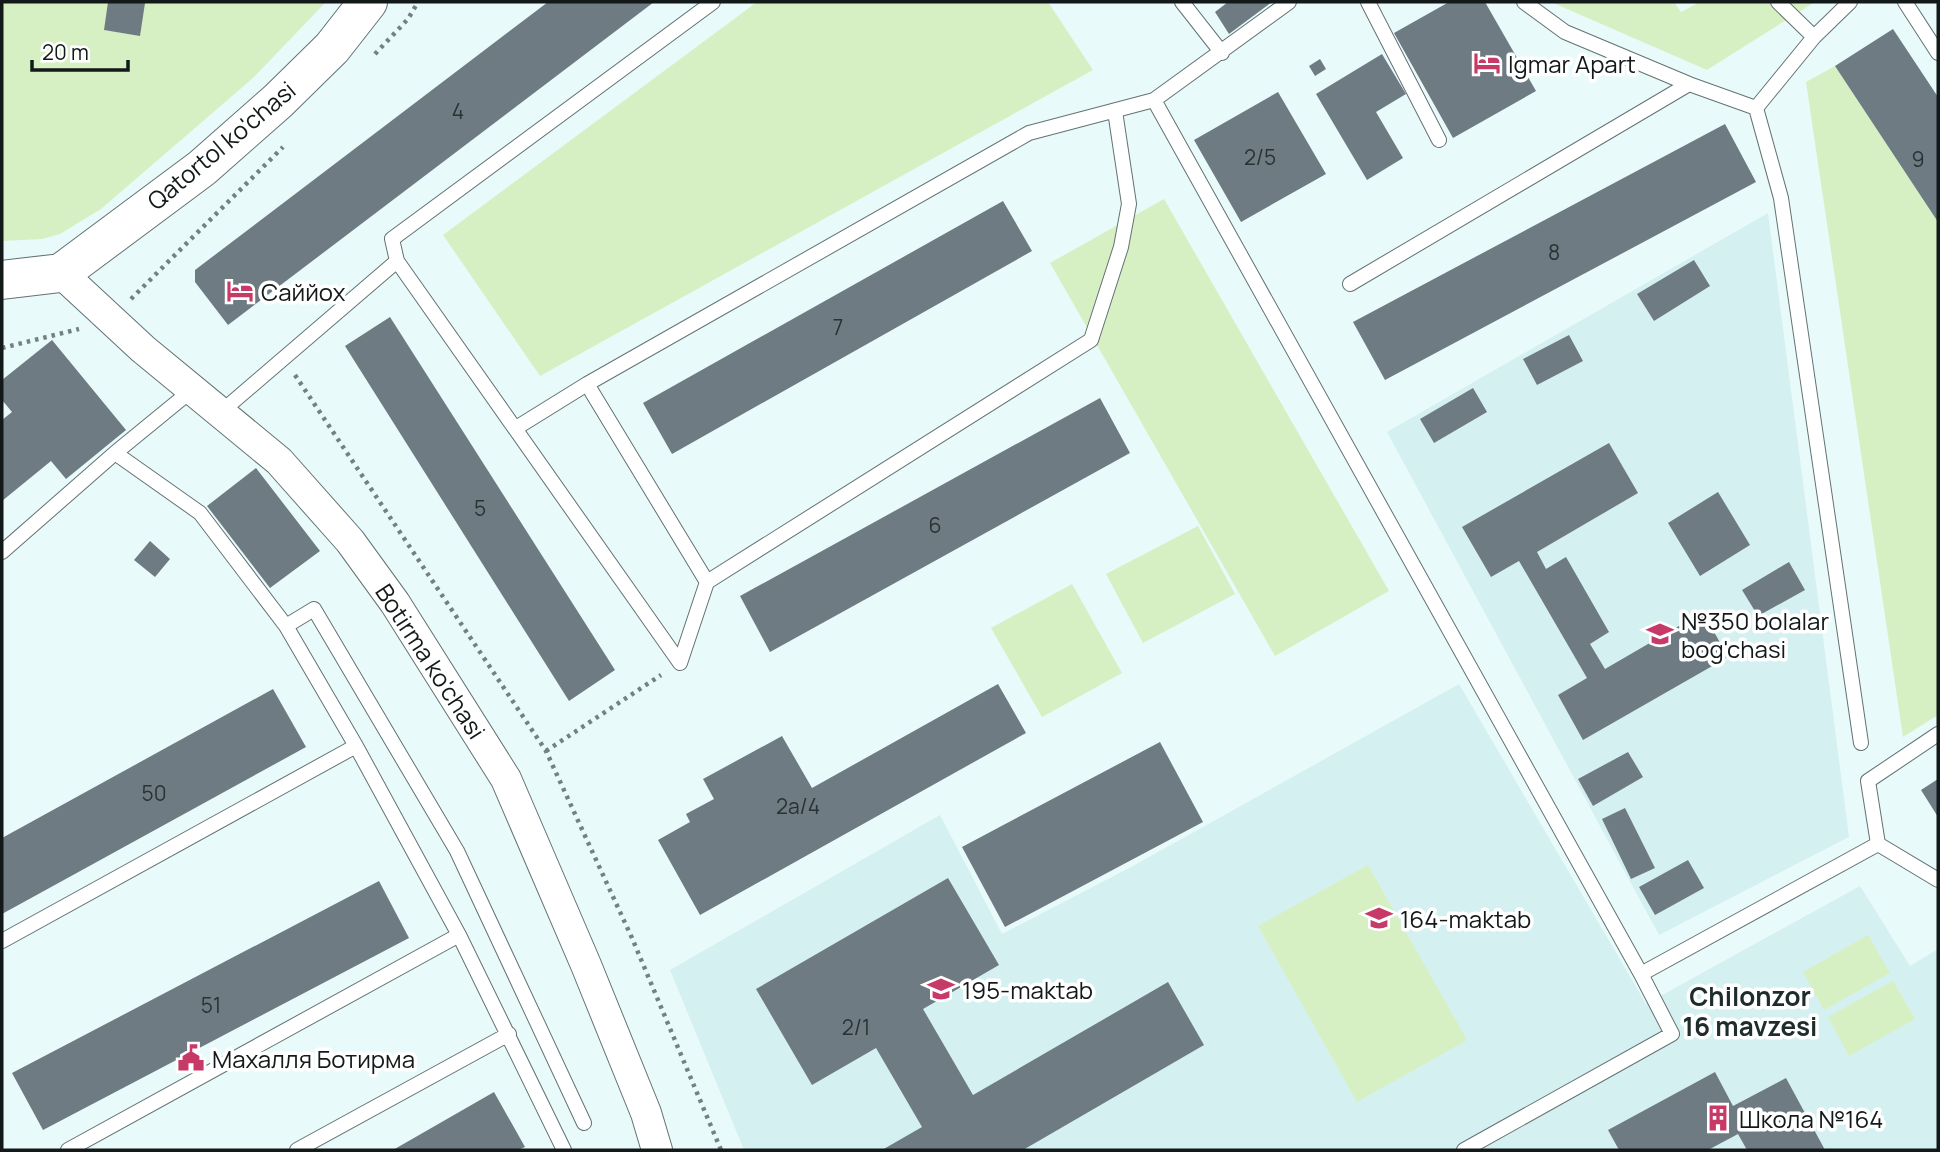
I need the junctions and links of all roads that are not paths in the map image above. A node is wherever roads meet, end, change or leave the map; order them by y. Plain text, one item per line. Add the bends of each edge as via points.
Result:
1 (368, 2) edge
2 (713, 2) edge
3 (1182, 2) edge
4 (1289, 2) edge
5 (1368, 2) edge
6 (1524, 2) edge
7 (1778, 2) edge
8 (1850, 2) edge
9 (1905, 2) edge
10 (1814, 37) junction
11 (1222, 53) junction
12 (1938, 53) edge
13 (1689, 84) junction
14 (1154, 100) junction
15 (1756, 107) junction
16 (1115, 111) junction
17 (1439, 141) dead end
18 (397, 261) junction
19 (2, 270) edge
20 (54, 274) junction
21 (2, 280) edge
22 (1350, 284) dead end
23 (587, 384) junction
24 (192, 390) junction
25 (221, 412) junction
26 (516, 428) junction
27 (115, 453) junction
28 (2, 552) edge
29 (707, 582) junction
30 (286, 626) junction
31 (1938, 734) edge
32 (1861, 743) dead end
33 (356, 746) junction
34 (1878, 844) junction
35 (1938, 880) edge
36 (459, 935) junction
37 (2, 941) edge
38 (1642, 974) junction
39 (509, 1034) junction
40 (584, 1123) dead end
41 (68, 1150) edge
42 (297, 1150) edge
43 (564, 1150) edge
44 (657, 1150) edge
45 (1464, 1150) edge

1 - 20 main road, Qatortol ko'chasi via 332,48 278,102 202,168
2 - 18 lane via 392,239
3 - 11 lane
4 - 11 lane
5 - 17 lane
6 - 13 lane via 1565,32
7 - 10 lane
8 - 10 lane
9 - 12 lane
10 - 15 lane
11 - 14 lane
13 - 15 lane
13 - 22 lane
14 - 16 lane
14 - 38 lane
15 - 32 lane via 1782,198
16 - 23 lane via 1030,134
16 - 29 lane via 1129,204 1121,247 1091,340
18 - 25 lane
18 - 26 lane
19 - 20 main road
20 - 21 main road
20 - 24 street, Botirma ko'chasi
23 - 26 lane
23 - 29 lane
24 - 25 street, Botirma ko'chasi
24 - 27 lane
25 - 44 street, Botirma ko'chasi via 279,461 350,541 429,653 494,758 586,965
26 - 29 lane via 680,663
27 - 28 lane
27 - 30 lane via 200,513
30 - 33 lane
30 - 40 lane via 314,609 457,851
31 - 34 lane via 1868,781
33 - 36 lane
33 - 37 lane
34 - 35 lane
34 - 38 lane
36 - 39 lane
36 - 41 lane
38 - 45 lane via 1672,1034
39 - 42 lane
39 - 43 lane

